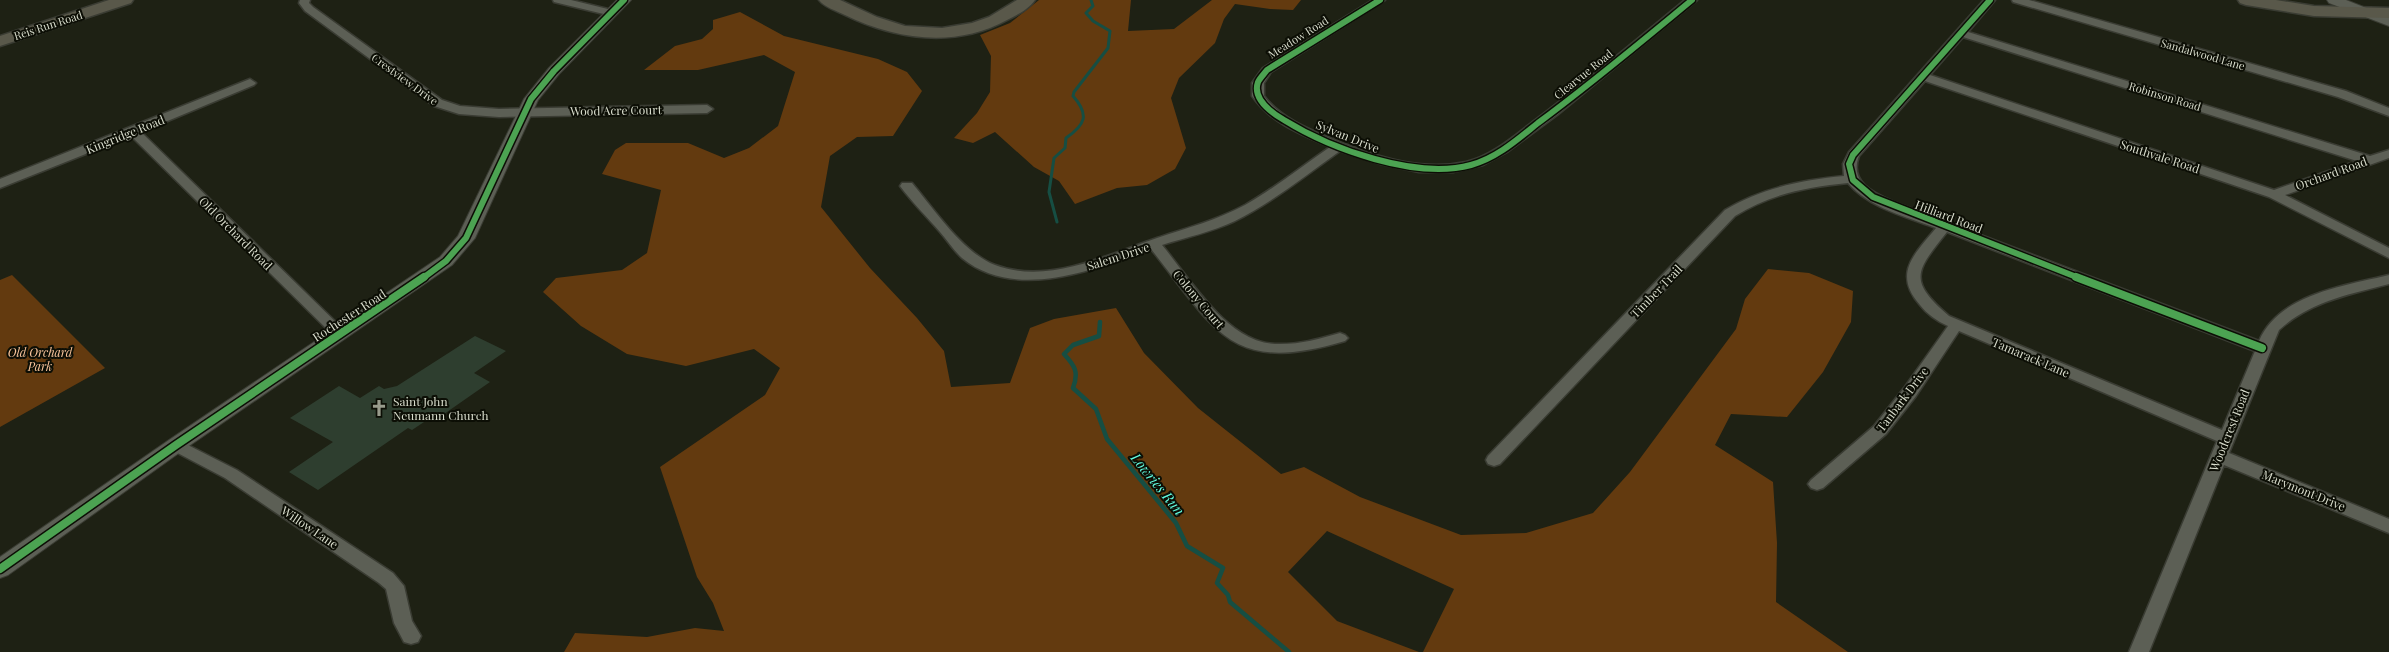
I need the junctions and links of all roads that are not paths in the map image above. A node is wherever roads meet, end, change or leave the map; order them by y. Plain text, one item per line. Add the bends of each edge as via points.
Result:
1 (125, 0) edge
2 (305, 0) edge
3 (558, 0) edge
4 (826, 0) edge
5 (1027, 0) edge
6 (1380, 0) edge
7 (1692, 0) edge
8 (1990, 0) edge
9 (2016, 0) edge
10 (2246, 0) edge
11 (2334, 0) edge
12 (2341, 0) edge
13 (618, 6) edge
14 (2362, 10) junction
15 (2389, 12) edge
16 (2389, 22) edge
17 (1961, 33) junction
18 (0, 41) edge
19 (1924, 77) junction
20 (1258, 83) joint
21 (250, 84) dead end
22 (707, 108) dead end
23 (526, 112) junction
24 (2389, 112) edge
25 (133, 131) junction
26 (1339, 146) junction
27 (2389, 154) edge
28 (1483, 160) joint
29 (2368, 160) junction
30 (1851, 179) junction
31 (0, 184) edge
32 (907, 186) dead end
33 (2274, 194) junction
34 (1944, 226) junction
35 (1154, 244) junction
36 (2389, 254) edge
37 (2389, 279) edge
38 (1956, 325) junction
39 (340, 334) junction
40 (1340, 338) dead end
41 (2262, 348) junction
42 (2226, 438) junction
43 (176, 445) junction
44 (2219, 456) junction
45 (1494, 460) dead end
46 (1817, 484) dead end
47 (2389, 526) edge
48 (0, 569) edge
49 (412, 636) dead end
50 (2139, 652) edge

1 - 18 main road, Reis Run Road
2 - 23 street, Crestview Drive via 309,9 438,103 472,112
3 - 13 street
4 - 5 main road via 886,26 912,32 985,26
6 - 20 street, Meadow Road via 1275,64
7 - 28 street, Clearvue Road via 1560,108
8 - 17 street
9 - 24 street, Sandalwood Lane via 2342,94
10 - 14 main road via 2314,11
11 - 14 street
12 - 15 main road
13 - 23 street, Rochester Road via 546,79
14 - 15 main road
14 - 16 street
17 - 19 street
17 - 29 street, Robinson Road
19 - 30 street via 1854,155 1848,167
19 - 33 street, Southvale Road
20 - 26 street, Sylvan Drive via 1258,96 1268,109
21 - 25 street, Kingridge Road
22 - 23 street, Wood Acre Court
23 - 39 street, Rochester Road via 470,229 457,249 436,270
25 - 31 street, Kingridge Road
25 - 39 street, Old Orchard Road
26 - 28 street, Sylvan Drive via 1381,161 1424,168 1449,168
26 - 35 street, Salem Drive via 1240,213
27 - 29 street, Orchard Road
29 - 33 street, Orchard Road
30 - 34 street, Hilliard Road via 1879,200
30 - 45 street, Timber Trail via 1779,190 1730,213
32 - 35 street, Salem Drive via 967,255 992,270 1009,274 1052,274
33 - 36 street, Southvale Road
34 - 38 street, Tamarack Lane via 1916,263 1912,278 1917,294 1924,302
34 - 41 street, Hilliard Road
35 - 40 street, Colony Court via 1216,320 1238,340 1283,351 1299,350
37 - 41 street, Woodcrest Road via 2289,311 2272,328
38 - 42 street, Tamarack Lane
38 - 46 street, Tanbark Drive via 1880,430
39 - 43 street, Rochester Road
41 - 42 street, Woodcrest Road
42 - 44 street, Woodcrest Road
43 - 48 street, Rochester Road
43 - 49 street, Willow Lane via 231,474 386,578 395,586 403,623
44 - 47 street, Marymont Drive
44 - 50 street, Woodcrest Road

